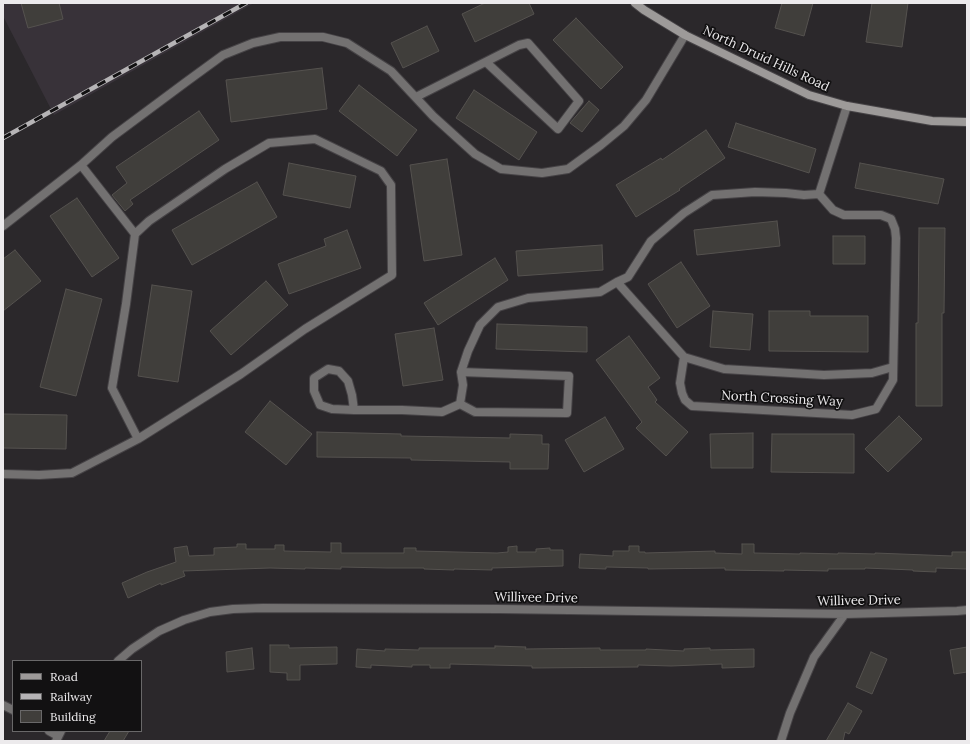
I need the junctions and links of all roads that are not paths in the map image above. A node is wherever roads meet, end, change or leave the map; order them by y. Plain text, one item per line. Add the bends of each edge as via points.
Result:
1 (635, 3) edge
2 (685, 35) junction
3 (486, 62) junction
4 (416, 97) junction
5 (847, 106) junction
6 (967, 122) edge
7 (81, 165) junction
8 (819, 194) junction
9 (3, 226) edge
10 (135, 234) junction
11 (617, 282) junction
12 (684, 357) junction
13 (893, 367) junction
14 (461, 372) junction
15 (460, 404) junction
16 (354, 410) junction
17 (138, 439) junction
18 (3, 474) edge
19 (967, 610) edge
20 (845, 614) junction
21 (119, 660) edge
22 (3, 705) edge
23 (12, 710) edge
24 (781, 741) edge

1 - 2 main road, North Druid Hills Road
2 - 4 street via 646,100 624,126 568,169 542,173 501,169 475,154
2 - 5 main road, North Druid Hills Road via 809,95
3 - 3 street via 528,43 579,101 558,128
3 - 4 street
4 - 7 street via 391,71 347,42 323,37 280,37 252,43 223,55 112,136
5 - 6 main road, North Druid Hills Road via 932,122
5 - 8 street
7 - 9 street
7 - 10 street
8 - 11 street via 754,192 712,195 684,213 650,241 628,276
8 - 13 street, North Crossing Way via 833,210 844,214 881,215 891,219 895,228
10 - 17 street via 112,388
10 - 17 street via 149,221 225,169 269,143 315,139 381,171 391,185 392,275
11 - 12 street
11 - 14 street via 600,292 528,298 498,307 480,325
12 - 13 street, North Crossing Way via 724,369 824,375 872,373
12 - 13 street, North Crossing Way via 680,383 685,400 692,406 852,415 876,408 893,380
14 - 15 street via 464,385
14 - 15 street via 570,376 567,413 475,412
15 - 16 street via 442,412
16 - 16 street via 332,409 320,405 314,391 314,378 328,369 339,370 348,381
17 - 18 street via 72,473
19 - 20 street, Willivee Drive
20 - 21 street, Willivee Drive via 491,609 233,609 210,612 159,631
20 - 24 street via 814,657
22 - 23 street

